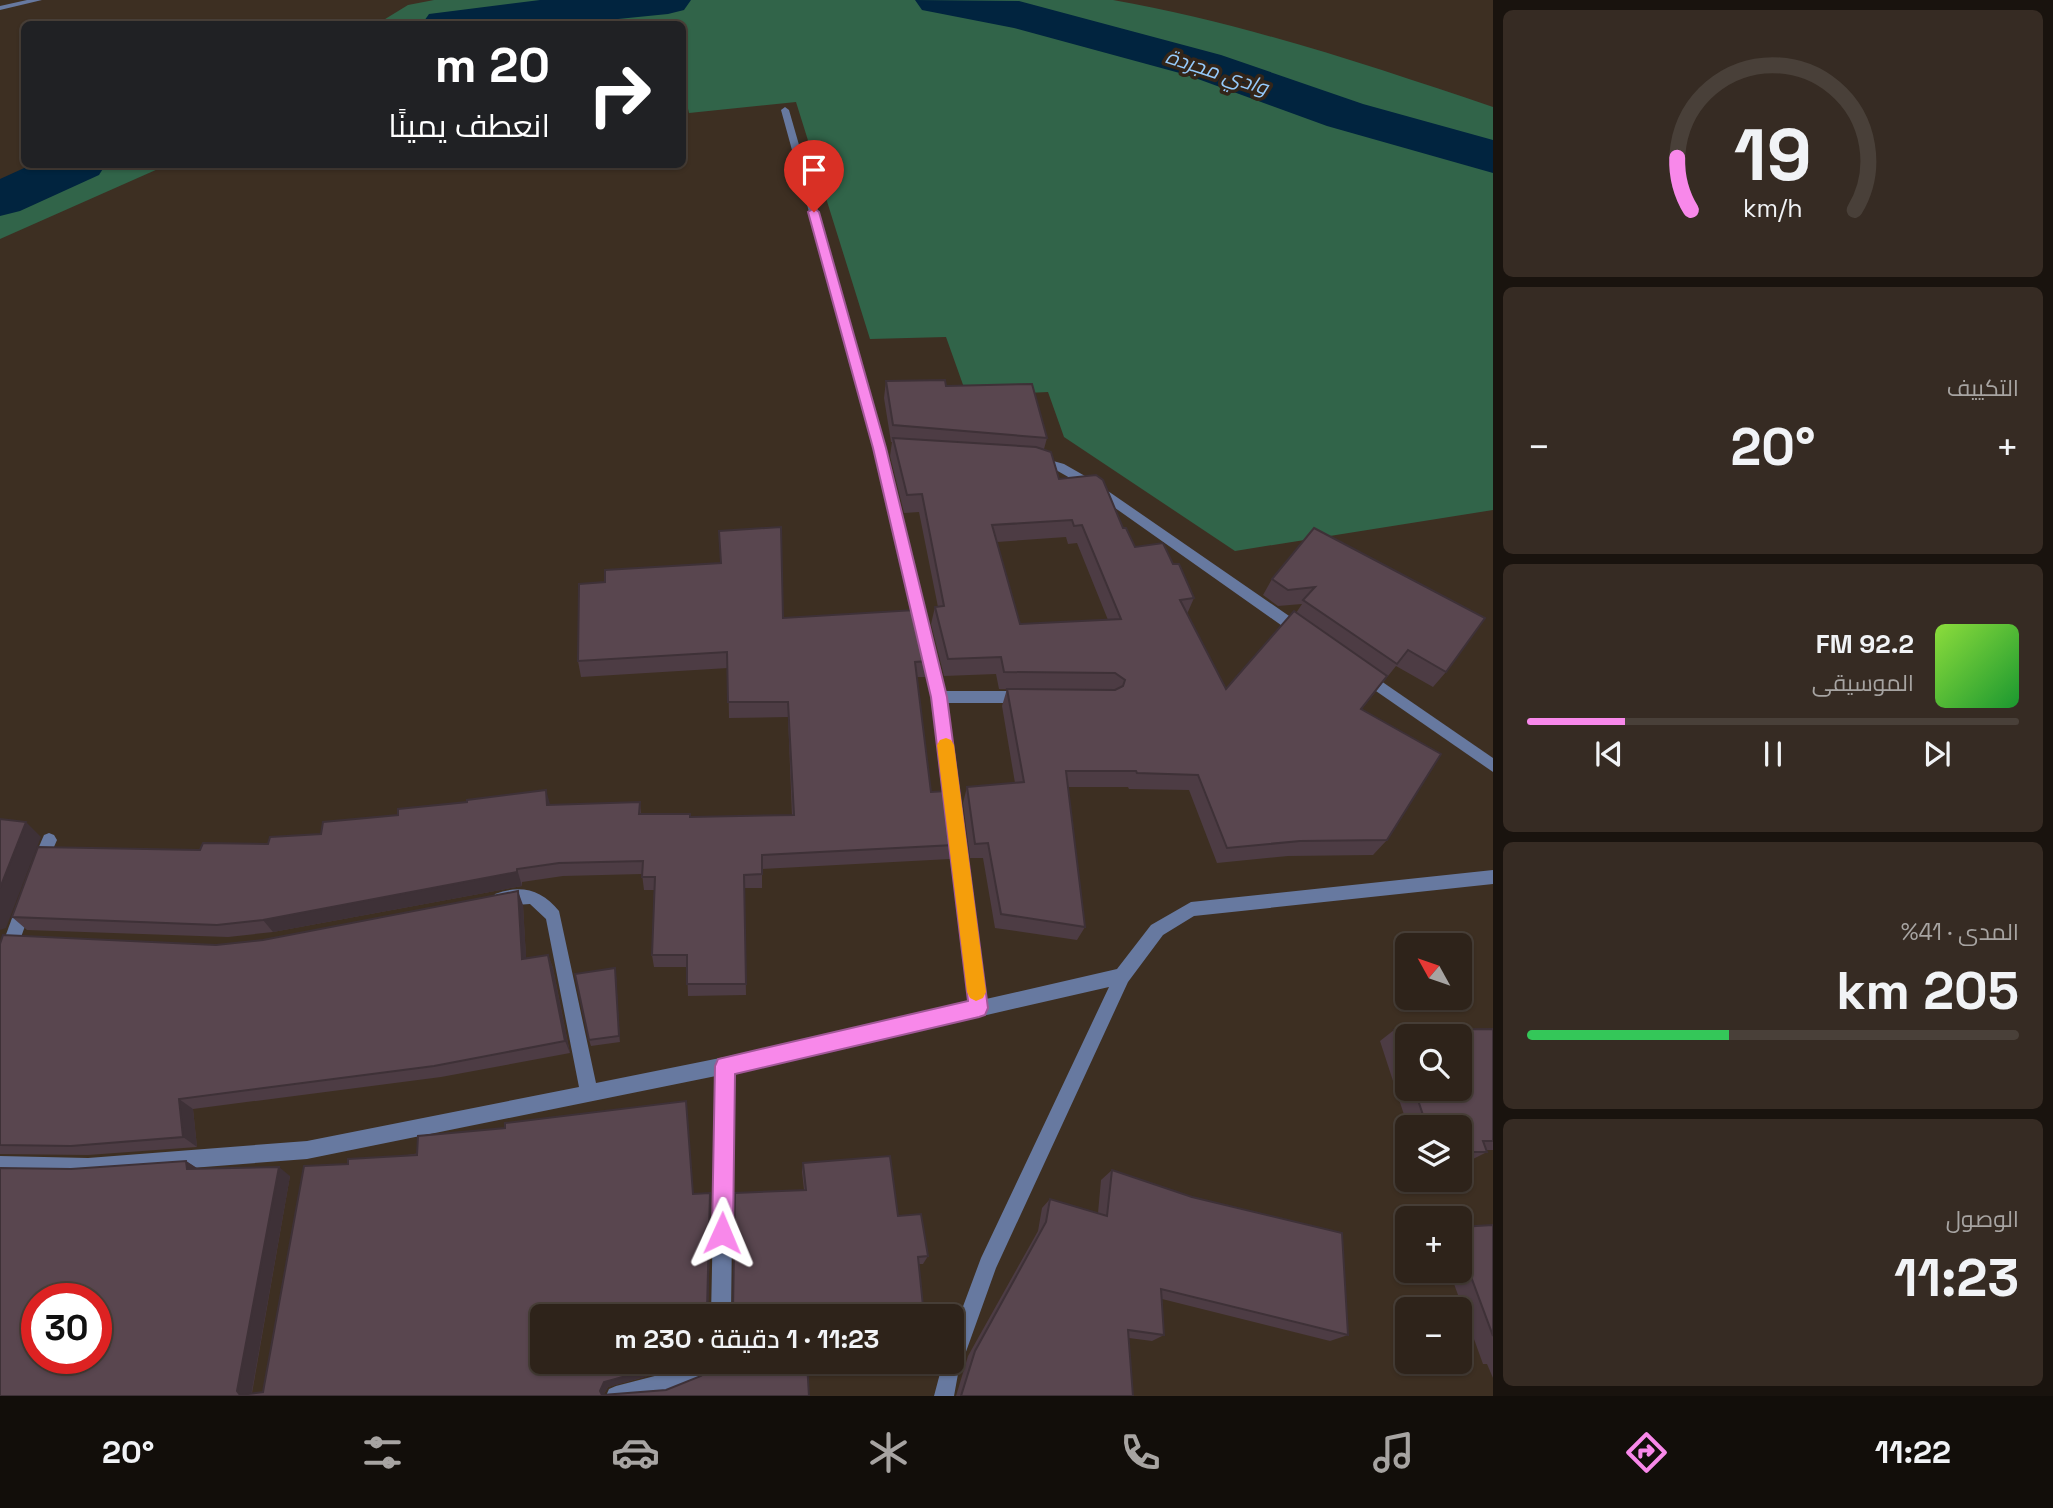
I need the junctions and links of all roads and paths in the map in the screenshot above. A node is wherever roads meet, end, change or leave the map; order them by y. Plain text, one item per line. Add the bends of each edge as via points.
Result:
1 (38, 0) edge
2 (0, 8) edge
3 (785, 110) dead end
4 (1032, 459) edge
5 (1317, 643) edge
6 (1351, 667) edge
7 (939, 697) junction
8 (1044, 697) edge
9 (1493, 766) edge
10 (48, 840) dead end
11 (1493, 877) edge
12 (484, 902) edge
13 (12, 938) edge
14 (0, 974) edge
15 (1122, 976) junction
16 (979, 1008) junction
17 (725, 1066) junction
18 (589, 1094) junction
19 (0, 1165) edge
20 (721, 1304) edge
21 (690, 1374) edge
22 (616, 1396) edge
23 (944, 1396) edge

1 - 2 street
3 - 7 street via 886,448
4 - 5 street via 1060,467 1088,483
6 - 9 street
7 - 8 street
7 - 16 street
10 - 13 street
11 - 15 street via 1191,909 1157,930
12 - 18 street via 523,895 541,900 553,916
13 - 14 street
15 - 16 street
15 - 23 street via 988,1265
16 - 17 street
17 - 18 street
17 - 20 street
18 - 19 street via 306,1156 88,1167
21 - 22 street

